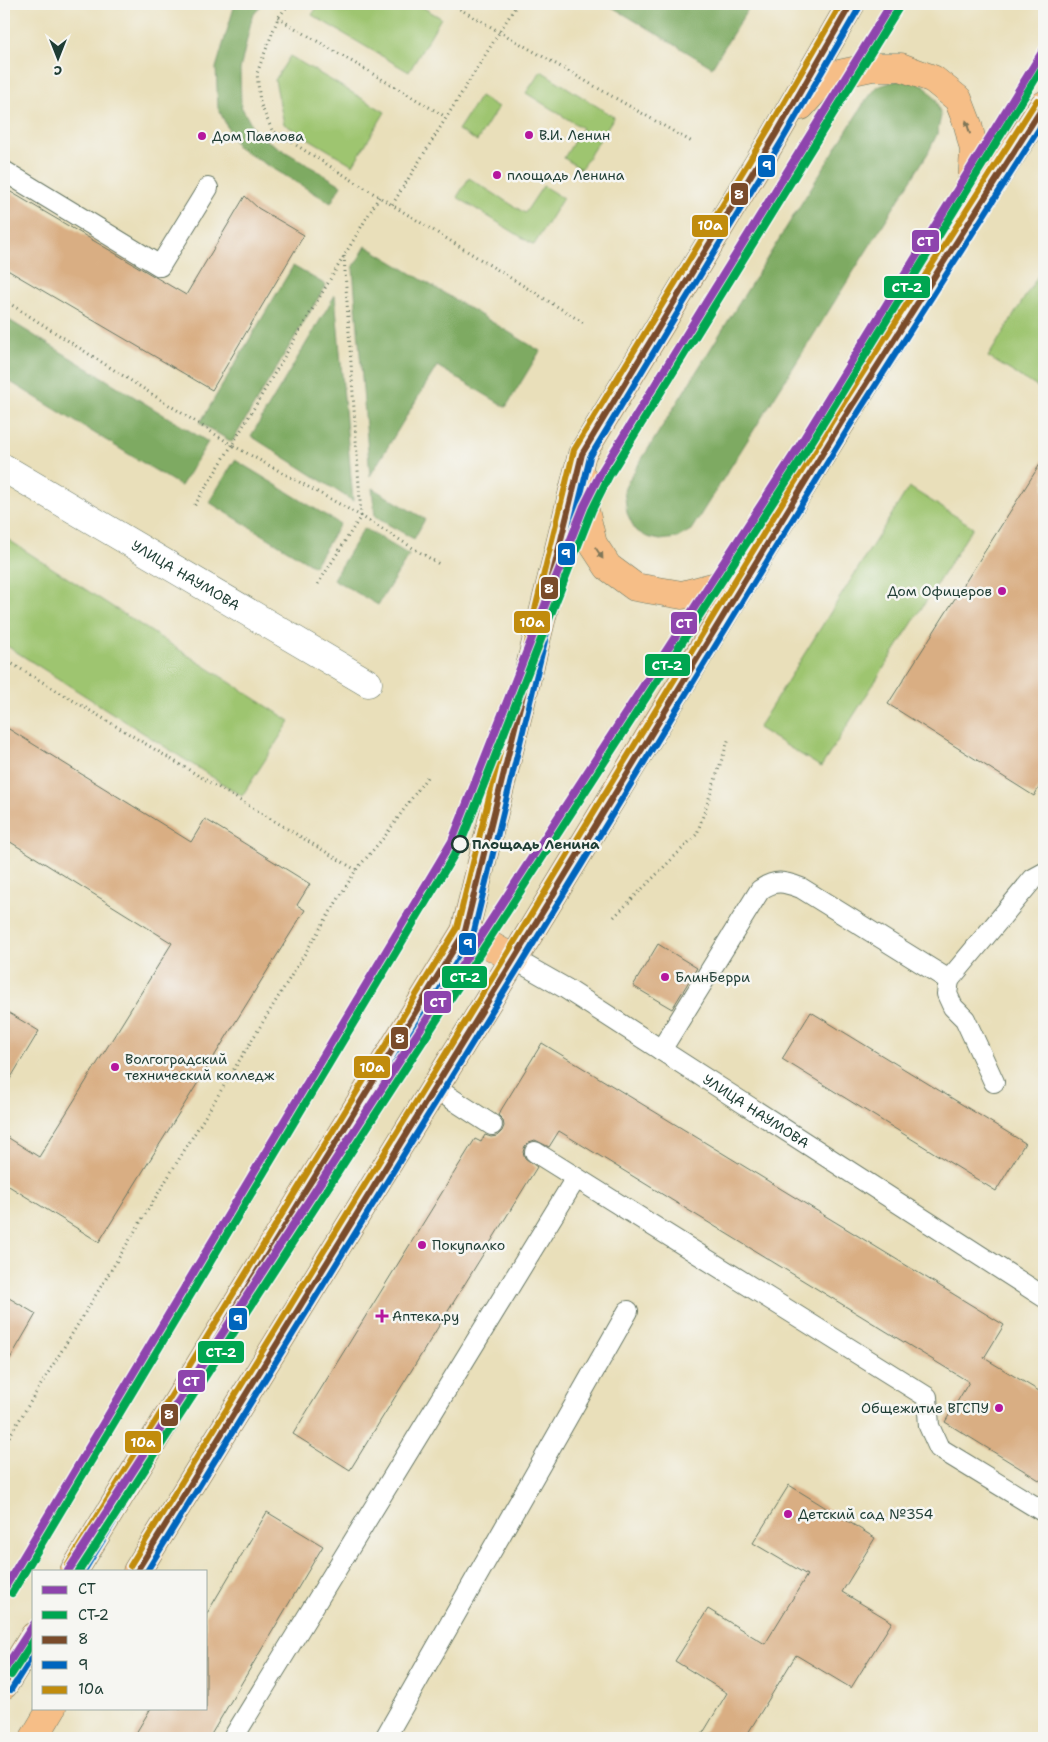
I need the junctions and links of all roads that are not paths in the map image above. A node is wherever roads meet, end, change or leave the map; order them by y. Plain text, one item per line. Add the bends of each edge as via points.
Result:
1 (851, 4) edge
2 (1044, 105) edge
3 (776, 134) junction
4 (4, 171) edge
5 (208, 188) dead end
6 (964, 227) junction
7 (582, 454) junction
8 (4, 468) edge
9 (755, 561) junction
10 (368, 683) dead end
11 (1044, 862) edge
12 (1039, 876) edge
13 (465, 931) junction
14 (514, 959) junction
15 (948, 980) junction
16 (661, 1050) junction
17 (994, 1082) dead end
18 (435, 1088) junction
19 (492, 1125) dead end
20 (535, 1152) dead end
21 (576, 1178) junction
22 (1044, 1297) edge
23 (628, 1310) dead end
24 (1044, 1512) edge
25 (75, 1570) edge
26 (138, 1570) edge
27 (32, 1639) edge
28 (4, 1685) edge
29 (51, 1710) edge
30 (34, 1738) edge
31 (233, 1738) edge
32 (385, 1738) edge

1 - 3 main road
2 - 6 main road
6 -> 3 main road via 974,150 958,99 933,79 901,67 872,67 839,74 817,88
3 - 7 main road
4 - 5 lane via 160,266
6 - 9 main road
7 -> 9 main road via 584,506 593,544 608,567 635,586 682,594 716,586
7 - 13 main road
8 - 10 street, УЛИЦА НАУМОВА
9 - 14 main road
11 - 12 lane
12 - 15 lane
13 - 14 main road, УЛИЦА НАУМОВА
13 - 25 main road
14 - 16 lane, УЛИЦА НАУМОВА via 566,988
14 - 18 main road
15 - 16 lane via 801,888 785,882 769,884 760,890
15 - 17 lane via 947,994 965,1019
16 - 22 lane, УЛИЦА НАУМОВА
18 - 19 lane
18 - 26 main road
20 - 21 lane
21 - 24 lane via 926,1396 929,1426 940,1448
21 - 31 lane
23 - 32 lane
27 - 28 main road
29 - 30 main road

